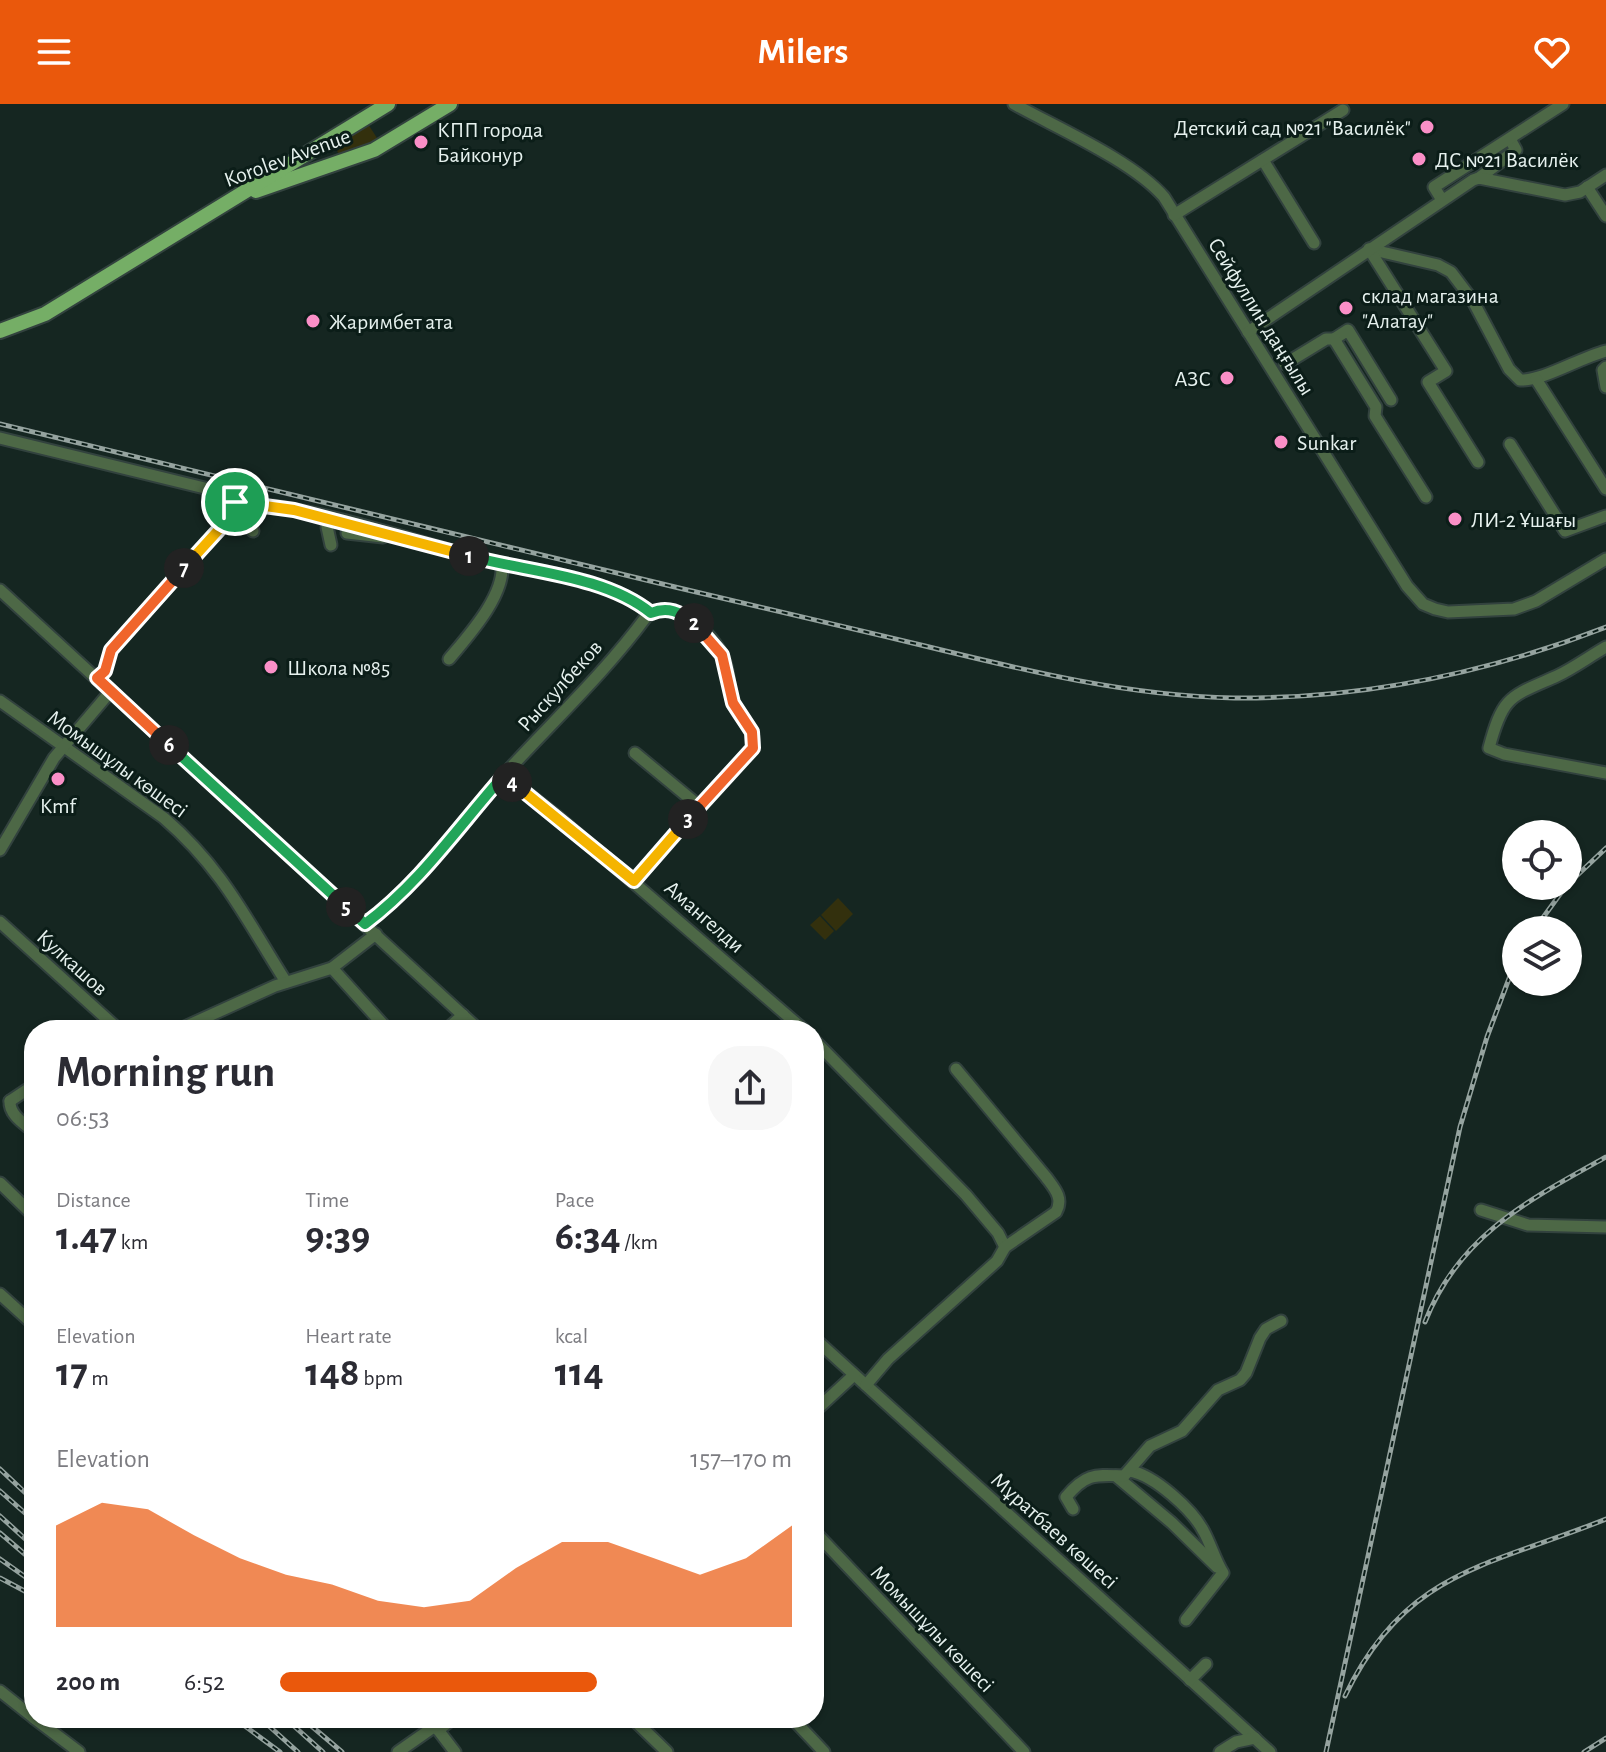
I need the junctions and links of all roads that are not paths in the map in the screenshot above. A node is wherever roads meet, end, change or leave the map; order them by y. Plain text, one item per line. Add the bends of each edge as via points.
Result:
1 (388, 104) edge
2 (450, 104) edge
3 (1014, 104) edge
4 (1563, 104) edge
5 (1343, 110) dead end
6 (1510, 139) junction
7 (1263, 160) junction
8 (1606, 175) edge
9 (1479, 178) junction
10 (1587, 187) junction
11 (1442, 200) junction
12 (222, 205) junction
13 (1174, 215) junction
14 (1606, 216) edge
15 (1314, 243) dead end
16 (1369, 249) junction
17 (0, 331) edge
18 (1248, 332) junction
19 (1334, 339) junction
20 (1606, 351) edge
21 (1285, 364) dead end
22 (1606, 367) edge
23 (1536, 379) junction
24 (1606, 387) edge
25 (1391, 400) dead end
26 (0, 438) edge
27 (1510, 444) dead end
28 (1478, 462) dead end
29 (1606, 489) edge
30 (1426, 497) dead end
31 (235, 508) junction
32 (1606, 516) edge
33 (331, 518) junction
34 (253, 531) dead end
35 (347, 533) dead end
36 (395, 535) junction
37 (331, 545) dead end
38 (1606, 559) edge
39 (502, 564) junction
40 (0, 590) edge
41 (651, 613) junction
42 (1606, 647) edge
43 (449, 659) dead end
44 (97, 678) junction
45 (110, 692) junction
46 (0, 701) edge
47 (63, 748) junction
48 (635, 753) dead end
49 (1606, 773) edge
50 (504, 775) junction
51 (699, 806) junction
52 (0, 850) edge
53 (634, 881) junction
54 (0, 922) edge
55 (365, 924) junction
56 (376, 934) junction
57 (332, 968) junction
58 (286, 982) junction
59 (463, 1015) junction
60 (108, 1020) edge
61 (200, 1020) edge
62 (379, 1020) edge
63 (457, 1020) edge
64 (468, 1020) edge
65 (793, 1020) edge
66 (824, 1050) edge
67 (956, 1069) dead end
68 (24, 1090) edge
69 (5, 1100) edge
70 (24, 1122) edge
71 (0, 1183) edge
72 (24, 1206) edge
73 (1481, 1210) dead end
74 (1606, 1227) edge
75 (1005, 1247) junction
76 (0, 1294) edge
77 (24, 1316) edge
78 (1281, 1321) dead end
79 (824, 1347) edge
80 (854, 1375) junction
81 (866, 1385) junction
82 (824, 1403) edge
83 (1130, 1471) junction
84 (1116, 1476) junction
85 (1073, 1509) dead end
86 (824, 1542) edge
87 (1223, 1573) junction
88 (1186, 1620) dead end
89 (1206, 1664) dead end
90 (1190, 1680) junction
91 (0, 1691) edge
92 (24, 1710) edge
93 (47, 1728) edge
94 (430, 1728) edge
95 (436, 1728) edge
96 (642, 1728) edge
97 (801, 1728) edge
98 (1255, 1738) junction
99 (79, 1752) edge
100 (398, 1752) edge
101 (455, 1752) edge
102 (667, 1752) edge
103 (824, 1752) edge
104 (1024, 1752) edge
105 (1220, 1752) edge
106 (1270, 1752) edge

1 - 12 main road, Korolev Avenue
2 - 12 main road, Korolev Avenue via 374,150
3 - 13 street, Сейфуллин даңғылы via 1143,177
4 - 6 street
5 - 7 street
6 - 9 street via 1516,150
6 - 11 street via 1434,187
7 - 13 street
7 - 15 street
8 - 10 street
9 - 10 street via 1565,195
9 - 11 street
10 - 14 street
11 - 16 street
12 - 17 main road via 45,314
13 - 18 street, Сейфуллин даңғылы
16 - 18 street
16 - 23 street via 1451,272 1514,376
16 - 28 street via 1446,371 1428,382
18 - 38 street, Сейфуллин даңғылы via 1423,604 1448,612 1514,609
19 - 21 street
19 - 25 street via 1348,330
19 - 30 street
20 - 23 street
22 - 24 street
23 - 29 street
26 - 31 street via 221,492
27 - 32 street via 1565,531
31 - 33 street via 264,504
31 - 34 street
31 - 44 street via 111,650 105,671
33 - 36 street
33 - 37 street
35 - 36 street
36 - 39 street
39 - 41 street via 587,581
39 - 43 street via 499,587
40 - 44 street
41 - 50 street, Рыскулбеков
41 - 51 street via 682,613 717,647 733,703 752,732 753,748
42 - 49 street via 1505,705 1489,748
44 - 45 street
45 - 47 street
45 - 55 street
46 - 47 street, Момышұлы көшесі
47 - 52 street
47 - 58 street, Момышұлы көшесі via 185,836 230,888
48 - 51 street
50 - 53 street, Амангелди
50 - 55 street, Рыскулбеков via 438,855
51 - 53 street
53 - 65 street, Амангелди
54 - 60 street, Кулкашов
55 - 56 street
56 - 57 street
56 - 59 street
57 - 58 street
57 - 62 street
58 - 61 street
59 - 63 street
59 - 64 street
66 - 75 street via 966,1195
67 - 75 street via 1059,1195 1058,1208
68 - 69 street
69 - 70 street
71 - 72 street
73 - 74 street via 1528,1225
75 - 81 street via 997,1261
76 - 77 street
78 - 83 street via 1266,1329 1240,1380 1218,1390 1182,1431 1150,1446
79 - 80 street, Мұратбаев көшесі
80 - 81 street, Мұратбаев көшесі
80 - 82 street
81 - 90 street, Мұратбаев көшесі
83 - 84 street
83 - 87 street via 1151,1478 1195,1520
84 - 85 street via 1105,1473 1080,1481 1066,1497
84 - 87 street
86 - 104 street, Момышұлы көшесі
87 - 88 street
89 - 90 street
90 - 98 street, Мұратбаев көшесі
91 - 92 street
93 - 99 street
94 - 100 street
95 - 101 street
96 - 102 street
97 - 103 street
98 - 105 street
98 - 106 street, Мұратбаев көшесі

